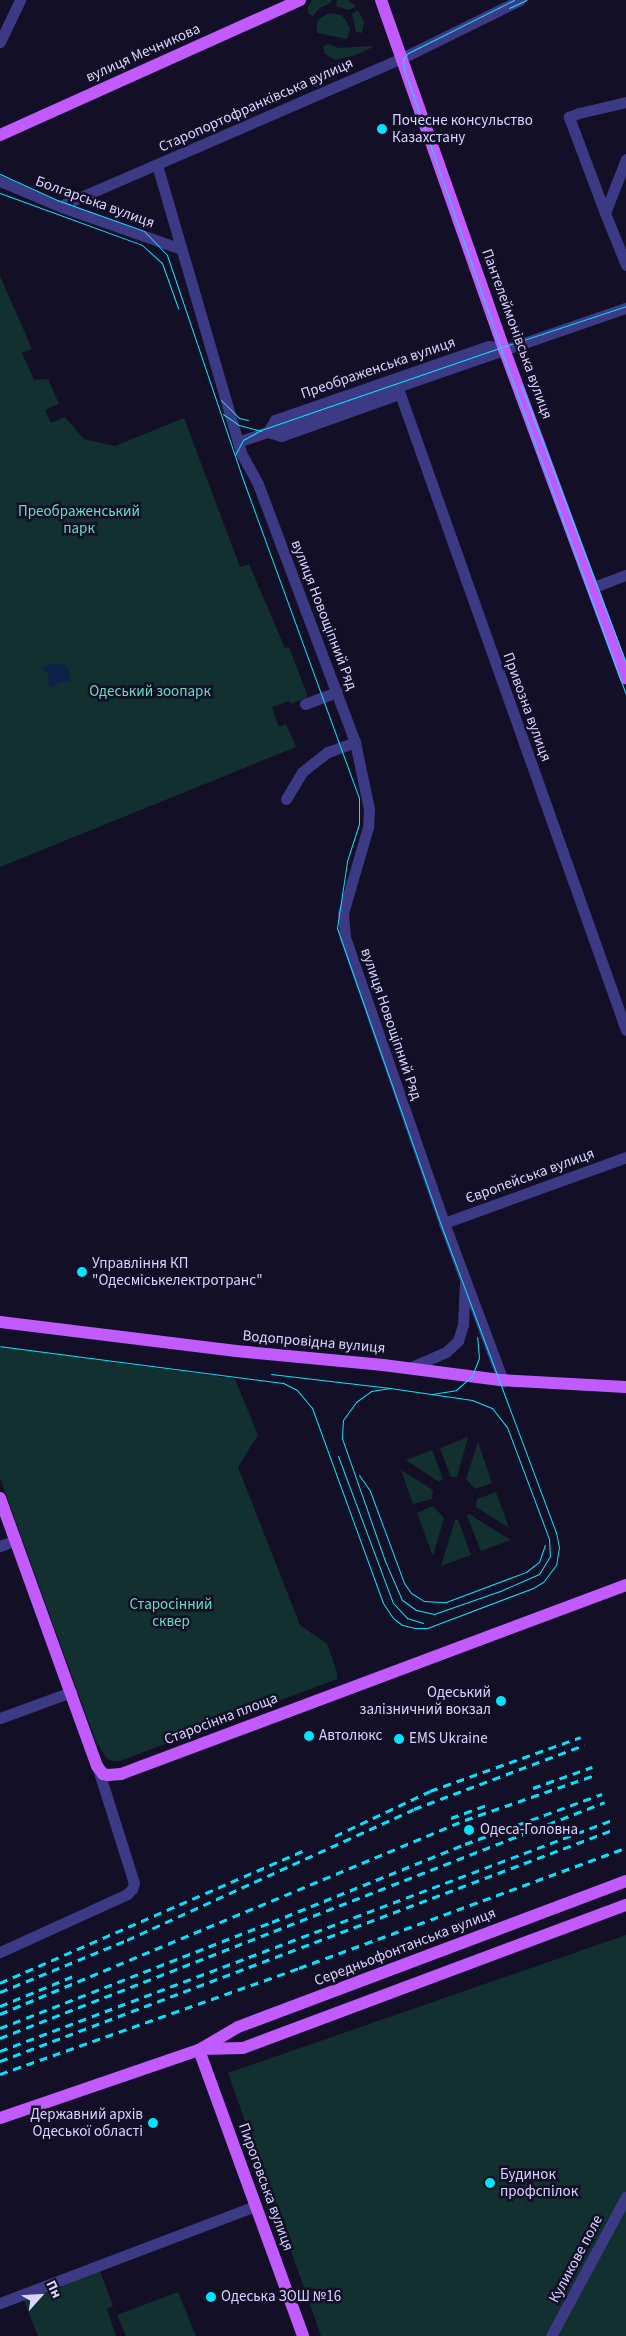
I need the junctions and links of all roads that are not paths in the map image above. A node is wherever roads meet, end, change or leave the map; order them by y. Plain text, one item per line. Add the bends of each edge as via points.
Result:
1 (20, 0) edge
2 (300, 0) edge
3 (381, 0) edge
4 (520, 0) edge
5 (0, 42) edge
6 (401, 58) junction
7 (626, 102) edge
8 (0, 136) edge
9 (626, 159) edge
10 (157, 165) junction
11 (0, 182) edge
12 (60, 206) junction
13 (605, 213) junction
14 (181, 249) junction
15 (626, 265) edge
16 (626, 308) edge
17 (504, 349) junction
18 (400, 394) junction
19 (268, 432) junction
20 (238, 442) junction
21 (626, 575) edge
22 (594, 586) junction
23 (626, 678) edge
24 (334, 693) junction
25 (305, 704) dead end
26 (352, 743) junction
27 (286, 800) dead end
28 (626, 1030) edge
29 (626, 1157) edge
30 (444, 1223) junction
31 (466, 1281) junction
32 (0, 1322) edge
33 (409, 1368) junction
34 (503, 1381) junction
35 (626, 1386) edge
36 (0, 1498) edge
37 (16, 1540) junction
38 (0, 1546) edge
39 (626, 1585) edge
40 (71, 1692) junction
41 (0, 1718) edge
42 (97, 1766) junction
43 (626, 1881) edge
44 (626, 1906) edge
45 (0, 1952) edge
46 (199, 2050) junction
47 (0, 2118) edge
48 (626, 2197) edge
49 (256, 2206) junction
50 (0, 2303) edge
51 (303, 2336) edge
52 (551, 2336) edge

1 - 5 street
2 - 8 main road, вулиця Мечникова
3 - 6 main road, Пантелеймонівська вулиця
4 - 6 street, Старопортофранківська вулиця
6 - 10 street, Старопортофранківська вулиця
6 - 17 main road, Пантелеймонівська вулиця
7 - 13 street via 569,117
9 - 13 street
10 - 12 street
10 - 14 street, Старопортофранківська вулиця
11 - 12 street, Болгарська вулиця
12 - 14 street, Болгарська вулиця
13 - 15 street
14 - 20 street, Старопортофранківська вулиця
16 - 17 street, Преображенська вулиця
17 - 18 street, Преображенська вулиця via 494,360
17 - 19 street, Преображенська вулиця
17 - 22 main road, Пантелеймонівська вулиця
18 - 19 street, Преображенська вулиця via 281,436
18 - 28 street, Привозна вулиця
19 - 20 street, Преображенська вулиця
20 - 24 street, вулиця Новощіпний Ряд via 258,484
21 - 22 street
22 - 23 main road, Пантелеймонівська вулиця
24 - 25 street
24 - 26 street, вулиця Новощіпний Ряд
26 - 27 street via 328,752 302,772
26 - 30 street, вулиця Новощіпний Ряд via 363,772 369,809 368,827 343,913 344,932
29 - 30 street, Європейська вулиця
30 - 31 street, вулиця Новощіпний Ряд
31 - 33 street, вулиця Новощіпний Ряд via 463,1325 458,1341 446,1352
31 - 34 street, вулиця Новощіпний Ряд
32 - 33 main road, Водопровідна вулиця
33 - 34 main road, Водопровідна вулиця
34 - 35 main road, Водопровідна вулиця
36 - 37 main road
37 - 38 street
37 - 40 main road
39 - 42 main road, Старосінна площа via 121,1774 103,1774
40 - 41 street
40 - 42 main road
42 - 45 street via 134,1883 132,1889
43 - 46 main road, Середньофонтанська вулиця via 238,2027
44 - 46 main road, Середньофонтанська вулиця via 243,2048
46 - 47 main road, Середньофонтанська вулиця
46 - 49 main road, Пироговська вулиця
48 - 52 street, Куликове поле
49 - 50 street
49 - 51 main road, Пироговська вулиця

